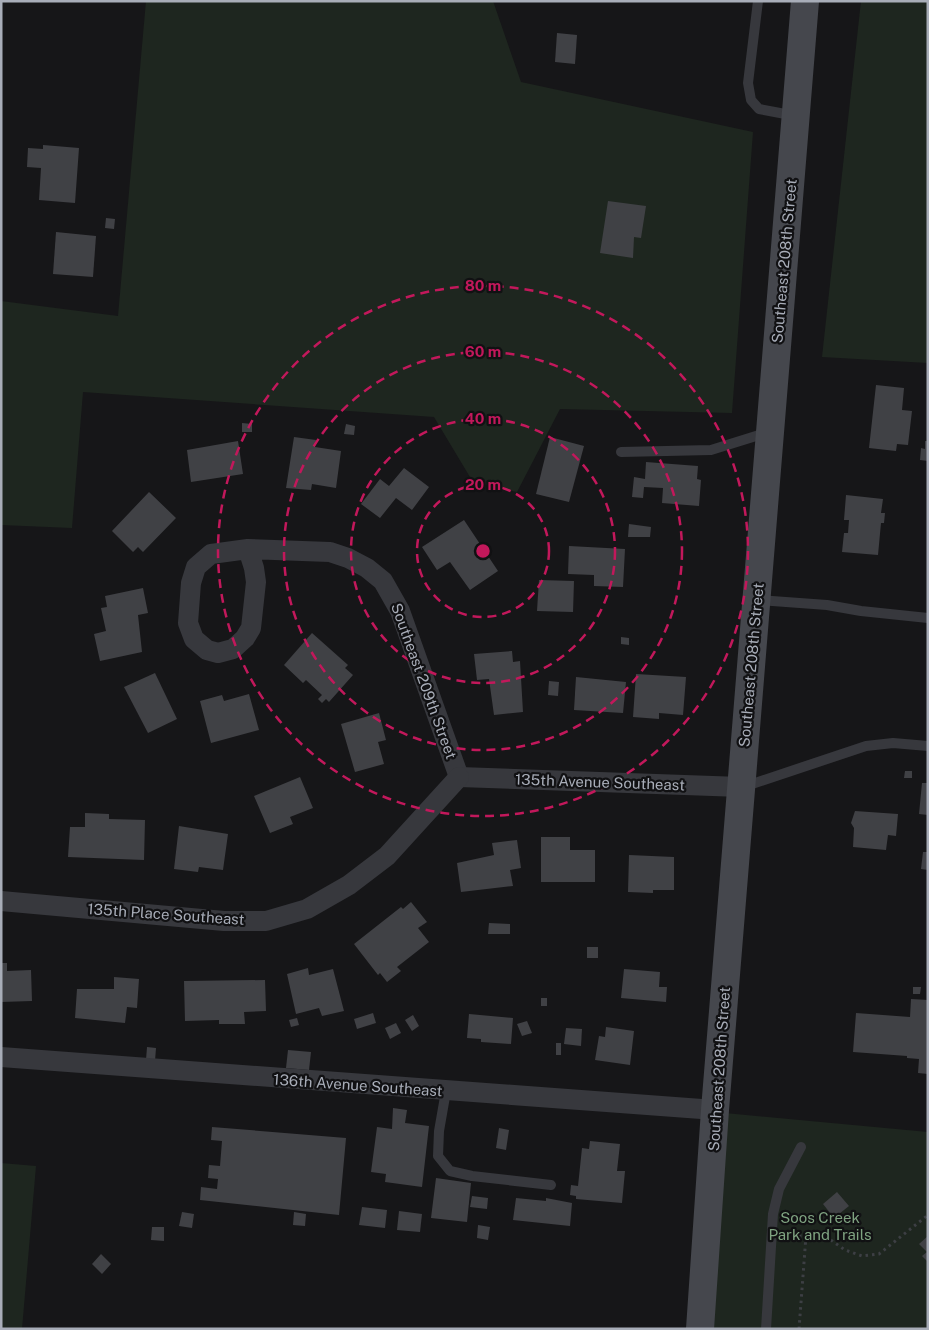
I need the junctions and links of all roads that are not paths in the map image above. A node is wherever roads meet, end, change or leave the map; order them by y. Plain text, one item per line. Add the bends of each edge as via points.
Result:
1 (758, 1) edge
2 (805, 1) edge
3 (796, 116) junction
4 (770, 432) junction
5 (621, 452) dead end
6 (248, 548) junction
7 (756, 600) junction
8 (928, 618) edge
9 (928, 746) edge
10 (459, 777) junction
11 (741, 787) junction
12 (1, 901) edge
13 (1, 1057) edge
14 (446, 1091) junction
15 (715, 1110) junction
16 (801, 1147) dead end
17 (551, 1185) dead end
18 (700, 1329) edge
19 (766, 1329) edge

1 - 3 lane via 748,83 751,100 759,109
2 - 3 street, Southeast 208th Street
3 - 4 street, Southeast 208th Street
4 - 5 lane via 711,450
4 - 7 street, Southeast 208th Street
6 - 6 street via 210,554 196,567 191,583 188,623 194,639 207,650 218,653 233,649 251,628 256,582
6 - 10 street, Southeast 209th Street via 330,552 367,568 383,581 400,611
7 - 8 lane via 827,604
7 - 11 street, Southeast 208th Street
9 - 11 lane via 893,743 866,746
10 - 11 street, 135th Avenue Southeast
10 - 12 street, 135th Place Southeast via 387,856 349,885 307,909 266,921 224,921
11 - 15 street, Southeast 208th Street
13 - 14 street, 136th Avenue Southeast
14 - 15 street, 136th Avenue Southeast
14 - 17 lane via 438,1156 450,1171
15 - 18 street, Southeast 208th Street
16 - 19 lane via 779,1190 771,1234

